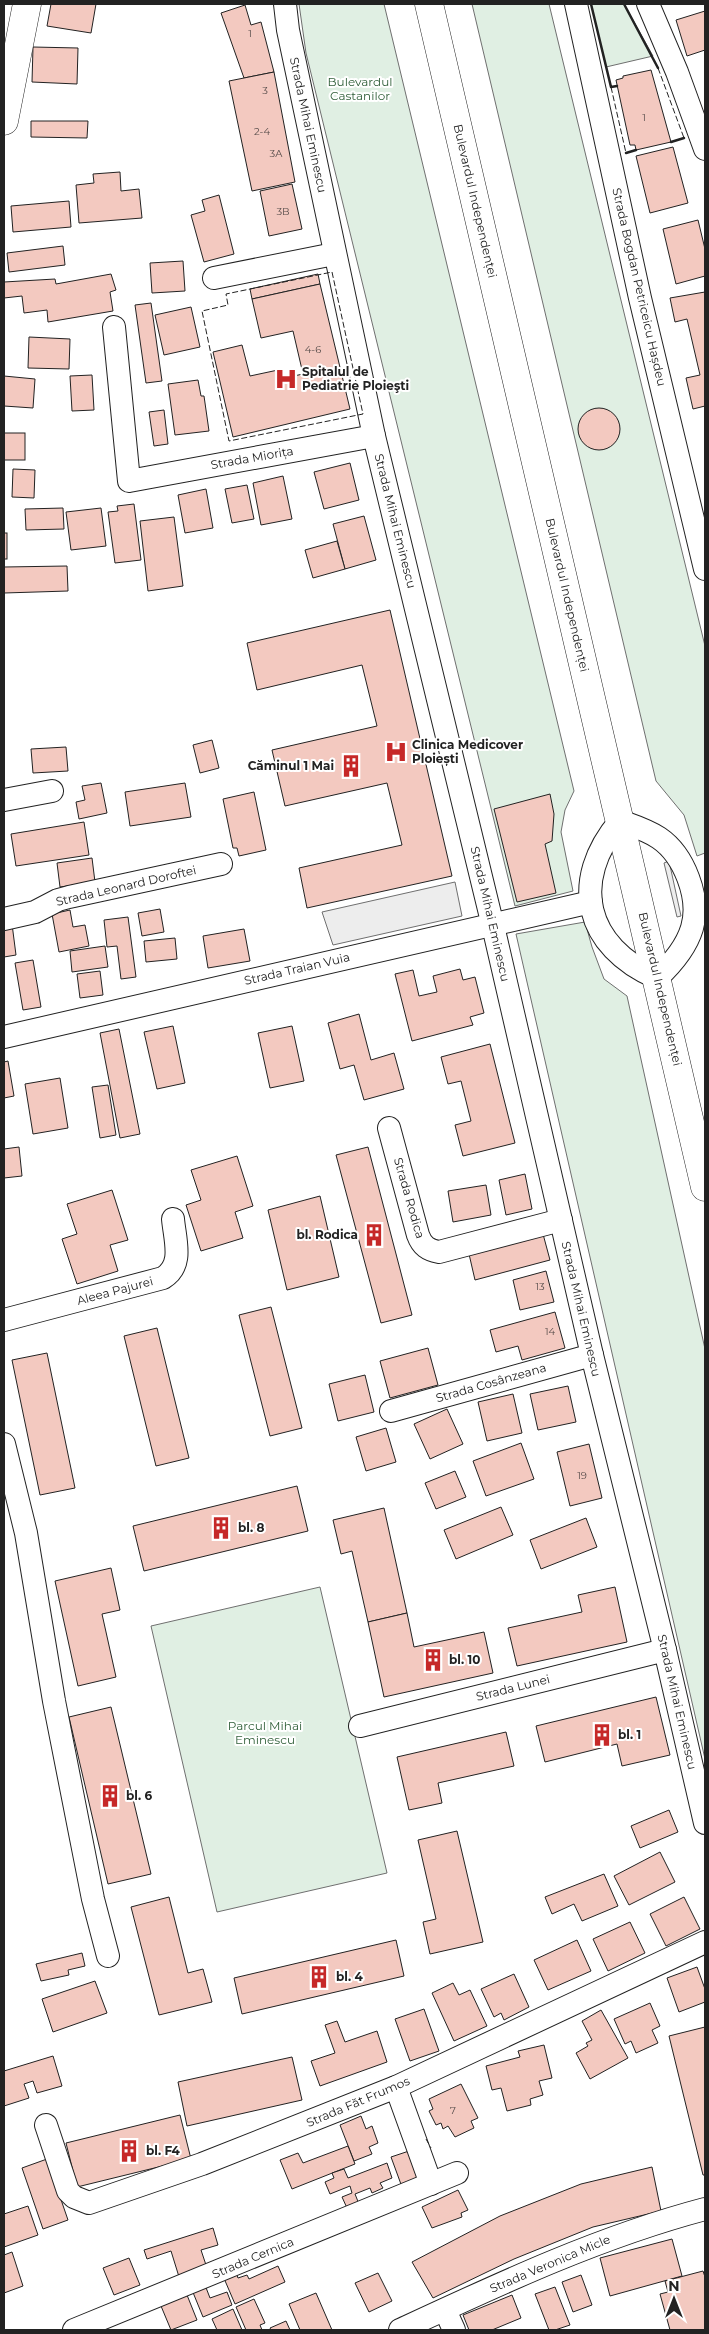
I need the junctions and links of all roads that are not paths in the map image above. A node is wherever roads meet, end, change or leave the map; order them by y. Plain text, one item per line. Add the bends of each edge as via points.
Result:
1 (27, 4) edge
2 (285, 4) edge
3 (429, 4) edge
4 (576, 4) edge
5 (648, 4) edge
6 (4, 121) edge
7 (705, 149) edge
8 (334, 254) junction
9 (214, 278) dead end
10 (114, 327) dead end
11 (374, 436) junction
12 (705, 569) edge
13 (52, 791) dead end
14 (4, 800) edge
15 (620, 821) junction
16 (221, 864) dead end
17 (697, 876) edge
18 (591, 902) junction
19 (4, 919) edge
20 (493, 926) junction
21 (657, 978) junction
22 (4, 1038) edge
23 (389, 1128) dead end
24 (705, 1187) edge
25 (173, 1219) dead end
26 (561, 1220) junction
27 (4, 1320) edge
28 (592, 1355) junction
29 (391, 1411) dead end
30 (4, 1444) edge
31 (665, 1650) junction
32 (360, 1726) dead end
33 (705, 1822) edge
34 (705, 1942) edge
35 (108, 1956) dead end
36 (396, 2087) junction
37 (46, 2125) dead end
38 (457, 2173) dead end
39 (431, 2184) junction
40 (705, 2209) edge
41 (450, 2320) edge
42 (74, 2330) edge
43 (400, 2330) edge

1 - 6 main road
2 - 8 street, Strada Mihai Eminescu
3 - 15 main road, Bulevardul Independenței
4 - 12 street, Strada Bogdan Petriceicu Hașdeu via 640,298
5 - 7 street
8 - 9 street
8 - 11 street, Strada Mihai Eminescu
10 - 11 street, Strada Miorița via 129,481
11 - 20 street, Strada Mihai Eminescu
13 - 14 street
15 - 17 street via 660,838
15 - 18 street via 596,858 590,888
15 - 21 main road, Bulevardul Independenței
16 - 19 street, Strada Leonard Doroftei via 69,897 35,912
17 - 21 street via 693,926 684,946
18 - 20 street, Strada Traian Vuia
18 - 21 street via 603,936 616,952 639,970
20 - 22 street, Strada Traian Vuia
20 - 26 street, Strada Mihai Eminescu
21 - 24 main road, Bulevardul Independenței
23 - 26 street, Strada Rodica via 418,1235 421,1243 430,1250 439,1252
25 - 27 street, Aleea Pajurei via 177,1261 174,1269 163,1278
26 - 28 street, Strada Mihai Eminescu
28 - 29 street, Strada Cosânzeana
28 - 31 street, Strada Mihai Eminescu
30 - 35 street via 26,1533 54,1701 93,1898
31 - 32 street, Strada Lunei
31 - 33 street, Strada Mihai Eminescu
34 - 36 street, Strada Făt Frumos
36 - 37 street, Strada Făt Frumos via 202,2164 89,2203 68,2191
36 - 39 street
38 - 39 street, Strada Cernica
39 - 42 street, Strada Cernica
40 - 41 street, Strada Veronica Micle via 578,2250
41 - 43 street, Strada Veronica Micle

